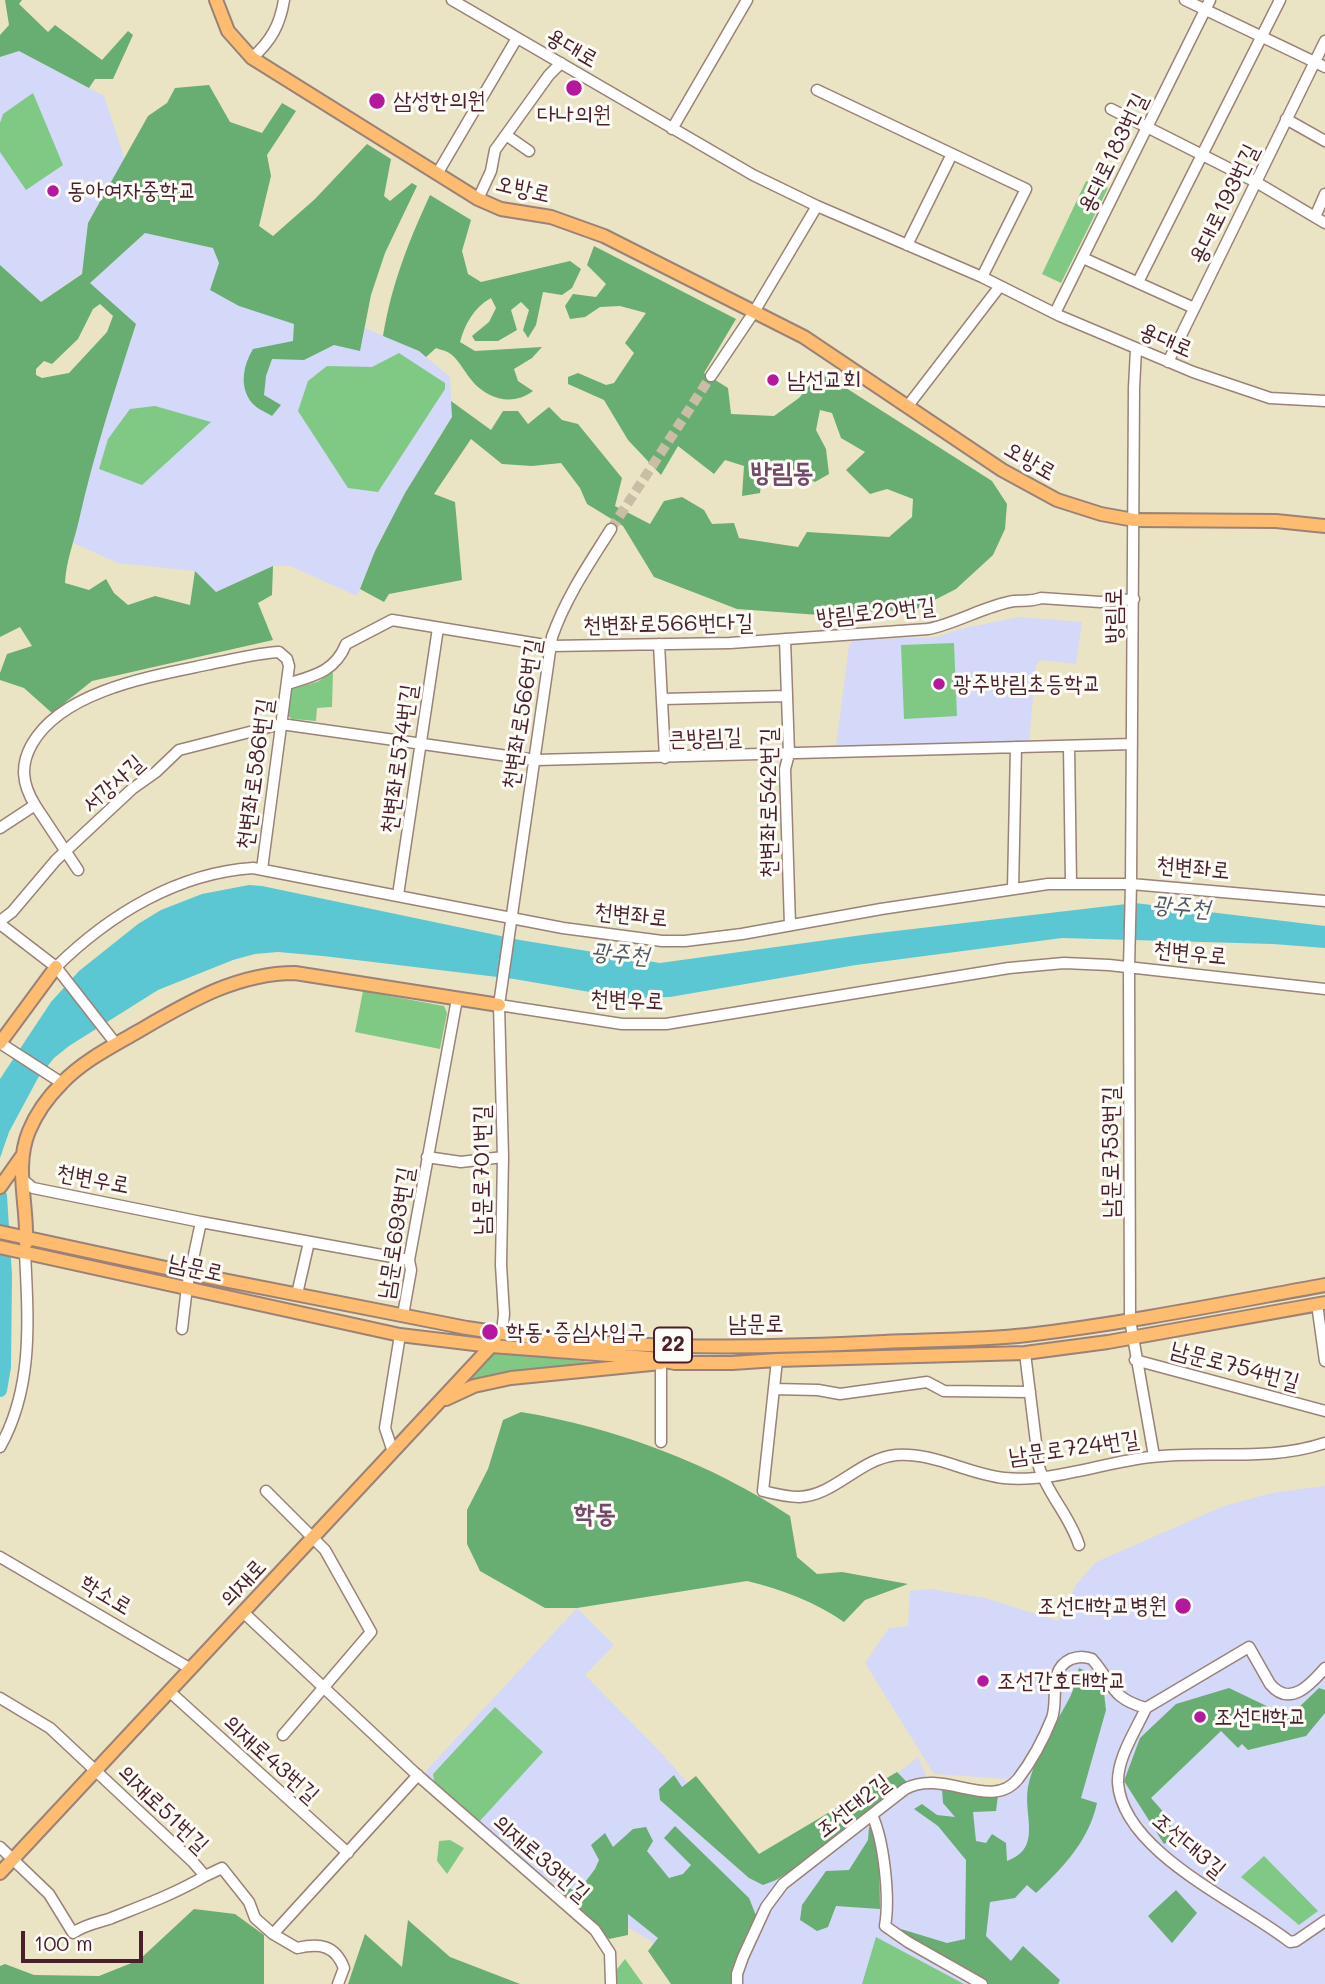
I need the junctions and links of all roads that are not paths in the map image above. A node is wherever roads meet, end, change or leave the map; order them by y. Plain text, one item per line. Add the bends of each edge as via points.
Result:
1 (216, 0) edge
2 (284, 0) edge
3 (452, 0) edge
4 (747, 0) edge
5 (1185, 0) edge
6 (1280, 0) edge
7 (469, 5) edge
8 (1208, 5) edge
9 (1262, 36) junction
10 (517, 38) junction
11 (1325, 41) edge
12 (252, 58) junction
13 (1314, 62) junction
14 (561, 63) junction
15 (1325, 67) edge
16 (817, 90) dead end
17 (1111, 109) dead end
18 (1286, 119) junction
19 (1146, 127) junction
20 (672, 129) junction
21 (506, 135) junction
22 (1325, 141) edge
23 (529, 151) dead end
24 (952, 154) junction
25 (1202, 155) junction
26 (437, 174) junction
27 (1256, 182) junction
28 (1325, 194) edge
29 (478, 199) junction
30 (817, 206) junction
31 (1315, 217) junction
32 (1325, 223) edge
33 (907, 245) junction
34 (1083, 258) junction
35 (982, 278) junction
36 (1138, 282) junction
37 (1000, 286) junction
38 (1194, 308) junction
39 (754, 312) junction
40 (1055, 313) junction
41 (1136, 349) junction
42 (1168, 362) junction
43 (711, 376) tunnel mouth
44 (1325, 401) edge
45 (907, 407) junction
46 (1134, 520) junction
47 (1325, 526) edge
48 (611, 529) tunnel mouth
49 (1133, 599) junction
50 (438, 628) junction
51 (785, 639) junction
52 (659, 644) junction
53 (551, 646) junction
54 (287, 684) junction
55 (787, 696) junction
56 (663, 699) junction
57 (281, 724) junction
58 (421, 743) junction
59 (1132, 744) junction
60 (1069, 746) junction
61 (1016, 747) junction
62 (789, 754) junction
63 (665, 758) junction
64 (536, 760) junction
65 (35, 805) junction
66 (0, 828) edge
67 (67, 850) junction
68 (262, 869) junction
69 (78, 870) dead end
70 (1071, 883) junction
71 (1131, 884) junction
72 (1013, 889) junction
73 (398, 895) junction
74 (1325, 901) edge
75 (512, 918) junction
76 (0, 922) edge
77 (790, 925) junction
78 (1129, 967) junction
79 (58, 970) junction
80 (1325, 989) edge
81 (457, 999) junction
82 (499, 1005) junction
83 (116, 1044) junction
84 (3, 1045) edge
85 (62, 1083) junction
86 (23, 1155) junction
87 (427, 1157) junction
88 (503, 1157) junction
89 (22, 1180) junction
90 (4, 1183) edge
91 (201, 1222) junction
92 (0, 1232) edge
93 (26, 1237) junction
94 (309, 1242) junction
95 (0, 1247) edge
96 (25, 1252) junction
97 (409, 1260) junction
98 (190, 1273) junction
99 (1325, 1285) edge
100 (187, 1287) junction
101 (297, 1294) junction
102 (1321, 1303) edge
103 (403, 1315) junction
104 (1130, 1320) junction
105 (182, 1329) dead end
106 (502, 1334) junction
107 (400, 1335) junction
108 (1133, 1337) junction
109 (800, 1345) junction
110 (491, 1346) junction
111 (1025, 1353) junction
112 (780, 1360) junction
113 (1135, 1360) junction
114 (1325, 1361) edge
115 (661, 1363) junction
116 (675, 1363) junction
117 (774, 1389) junction
118 (1030, 1392) junction
119 (439, 1402) junction
120 (1325, 1411) edge
121 (661, 1442) dead end
122 (1325, 1443) edge
123 (0, 1447) edge
124 (394, 1452) junction
125 (1154, 1456) junction
126 (1042, 1476) junction
127 (266, 1490) dead end
128 (313, 1537) junction
129 (1079, 1545) dead end
130 (0, 1557) edge
131 (244, 1613) junction
132 (1325, 1668) edge
133 (191, 1669) junction
134 (324, 1688) junction
135 (170, 1692) junction
136 (0, 1698) edge
137 (1146, 1708) junction
138 (283, 1735) dead end
139 (96, 1771) junction
140 (418, 1776) junction
141 (872, 1815) junction
142 (0, 1847) edge
143 (348, 1853) junction
144 (12, 1858) junction
145 (0, 1873) edge
146 (205, 1876) junction
147 (1325, 1921) edge
148 (273, 1934) junction
149 (611, 1983) edge
150 (338, 1984) edge
151 (737, 1984) edge
152 (982, 1984) edge

1 - 12 main road, 오방로 via 228,31
2 - 12 street via 277,29
3 - 7 street, 용대로
4 - 20 street
5 - 8 street
6 - 9 street
7 - 10 street, 용대로
8 - 9 street
8 - 19 street, 용대로183번길
9 - 13 street
9 - 25 street
10 - 14 street, 용대로
10 - 26 street
11 - 13 street, 용대로193번길
12 - 26 main road, 오방로
13 - 15 street
13 - 18 street, 용대로193번길
14 - 20 street, 용대로
14 - 21 street
16 - 24 street
17 - 19 street
18 - 22 street
18 - 27 street, 용대로193번길
19 - 25 street
19 - 34 street, 용대로183번길
20 - 30 street, 용대로
21 - 23 street
21 - 29 street via 493,155
24 - 33 street
24 - 35 street via 1026,190
25 - 27 street
25 - 36 street
26 - 29 main road, 오방로
27 - 31 street
27 - 38 street, 용대로193번길
28 - 31 street
29 - 39 main road, 오방로 via 604,236
30 - 33 street, 용대로
30 - 39 street
31 - 32 street
33 - 35 street, 용대로
34 - 36 street
34 - 40 street, 용대로183번길
35 - 37 street, 용대로
36 - 38 street
37 - 40 street, 용대로
37 - 45 street
38 - 42 street, 용대로193번길
39 - 43 street
39 - 45 main road, 오방로 via 820,347
40 - 41 street, 용대로
41 - 42 street, 용대로
41 - 46 street, 방림로
42 - 44 street, 용대로 via 1270,398
45 - 46 main road, 오방로 via 1037,490 1084,509
46 - 47 main road, 오방로
46 - 49 street, 방림로
48 - 53 street, 천변좌로566번길 via 560,613
49 - 51 street, 방림로20번길 via 1041,598 1015,601 928,629
49 - 59 street, 방림로
50 - 53 street, 천변좌로566번다길
50 - 54 street, 천변좌로566번다길 via 392,621 346,644 341,658 316,676
50 - 58 street, 천변좌로574번길
51 - 52 street, 천변좌로566번다길
51 - 55 street, 천변좌로542번길
52 - 53 street, 천변좌로566번다길
52 - 56 street
53 - 64 street, 천변좌로566번길
54 - 57 street, 천변좌로586번길
54 - 65 street via 287,659 279,652 174,671 81,702 54,717 29,751 24,783
55 - 56 street
55 - 62 street, 천변좌로542번길
56 - 63 street
57 - 58 street, 큰방림길
57 - 67 street, 서강사길 via 179,750
57 - 68 street, 천변좌로586번길
58 - 64 street, 큰방림길
58 - 73 street, 천변좌로574번길
59 - 60 street, 큰방림길
59 - 71 street, 방림로
60 - 61 street, 큰방림길
60 - 70 street
61 - 62 street, 큰방림길
61 - 72 street
62 - 63 street, 큰방림길
62 - 77 street, 천변좌로542번길 via 785,769
63 - 64 street, 큰방림길
64 - 75 street, 천변좌로566번길
65 - 66 street
65 - 67 street
67 - 69 street
67 - 76 street, 서강사길
68 - 73 street, 천변좌로
68 - 79 street, 천변좌로 via 242,868 191,878 116,917 75,948
70 - 71 street, 천변좌로
70 - 72 street, 천변좌로
71 - 74 street, 천변좌로
71 - 78 street, 남문로753번길
72 - 77 street, 천변좌로
73 - 75 street, 천변좌로
75 - 77 street, 천변좌로 via 662,941
75 - 82 street, 천변좌로566번길
76 - 79 street
78 - 80 street, 천변우로
78 - 82 street, 천변우로 via 1064,963 1009,968 650,1026
78 - 104 street, 남문로753번길
79 - 83 street
79 - 84 main road, 천변좌로
81 - 82 main road, 천변우로
81 - 83 main road, 천변우로 via 309,974 267,975 214,990
81 - 87 street, 남문로693번길
82 - 88 street, 남문로701번길
83 - 85 main road, 천변우로
84 - 85 street
85 - 86 main road, 천변우로 via 37,1115
86 - 89 main road, 천변우로
86 - 90 main road
87 - 88 street, 남문로693번길 via 461,1162
87 - 97 street, 남문로693번길
88 - 106 street, 남문로701번길
89 - 91 street, 천변우로 via 38,1190
89 - 93 main road, 천변우로
91 - 94 street, 남문로
91 - 98 street, 남문로
92 - 93 main road, 22
93 - 96 main road, 천변우로
93 - 98 main road, 남문로 / 22
94 - 97 street, 남문로
94 - 101 street
95 - 96 main road, 22
96 - 100 main road, 남문로 / 22
96 - 123 street via 26,1367 13,1419
97 - 103 street, 남문로693번길
98 - 100 street
98 - 101 main road, 남문로 / 22
99 - 104 main road, 남문로 / 22
100 - 105 street
100 - 107 main road, 남문로 / 22
101 - 103 main road, 남문로 / 22
102 - 108 main road, 남문로 / 22
102 - 114 street, 남문로
103 - 106 main road, 남문로 / 22
104 - 108 street, 남문로753번길
104 - 109 main road, 남문로 / 22 via 1024,1335
106 - 109 main road, 남문로 / 22 via 630,1345
106 - 110 main road, 의재로
107 - 110 main road, 남문로 / 22
107 - 124 street via 385,1428
108 - 111 main road, 남문로 / 22
108 - 113 street, 남문로754번길
109 - 112 main road via 800,1351 789,1352
110 - 116 main road, 남문로 / 22
110 - 119 main road, 의재로
111 - 112 main road, 남문로 / 22
111 - 118 street
112 - 116 main road, 남문로 / 22
112 - 117 street, 남문로724번길
113 - 120 street, 남문로754번길
113 - 125 street, 남문로754번길
115 - 116 main road
115 - 119 main road via 511,1378 474,1386
115 - 121 street
117 - 118 street via 840,1394 927,1382 944,1391
117 - 126 street, 남문로724번길 via 763,1491 809,1495 872,1462 898,1455 918,1455 1004,1478
118 - 126 street
119 - 124 main road, 의재로
122 - 125 street, 남문로724번길 via 1296,1451
124 - 128 main road, 의재로
125 - 126 street, 남문로724번길
126 - 129 street
127 - 128 street
128 - 131 main road, 의재로
128 - 134 street via 371,1632
130 - 133 street, 학소로
131 - 133 main road, 의재로
131 - 134 street, 의재로33번길
132 - 137 street via 1304,1690 1285,1694 1270,1684 1249,1647
133 - 135 main road, 의재로
134 - 138 street
134 - 140 street, 의재로33번길
135 - 139 main road, 의재로
135 - 143 street, 의재로43번길
136 - 139 street, 의재로51번길 via 50,1728
137 - 141 street, 조선대2길 via 1118,1696 1092,1659 1073,1658 1058,1672 1053,1715 1010,1787 993,1793 941,1782 918,1784
137 - 147 street, 조선대3길 via 1122,1761 1118,1782 1124,1808 1146,1838 1198,1884 1290,1942
139 - 144 main road, 의재로
139 - 146 street, 의재로51번길
140 - 143 street
140 - 149 street, 의재로33번길 via 595,1930 610,1952
141 - 151 street, 조선대2길 via 783,1884 766,1907 743,1957
141 - 152 street via 880,1837 886,1926
142 - 144 street
143 - 148 street
144 - 145 main road, 의재로
144 - 146 street via 48,1894 73,1933
146 - 148 street, 의재로51번길 via 222,1868 256,1918
148 - 150 street, 의재로51번길 via 297,1948 325,1946 334,1951 344,1968

